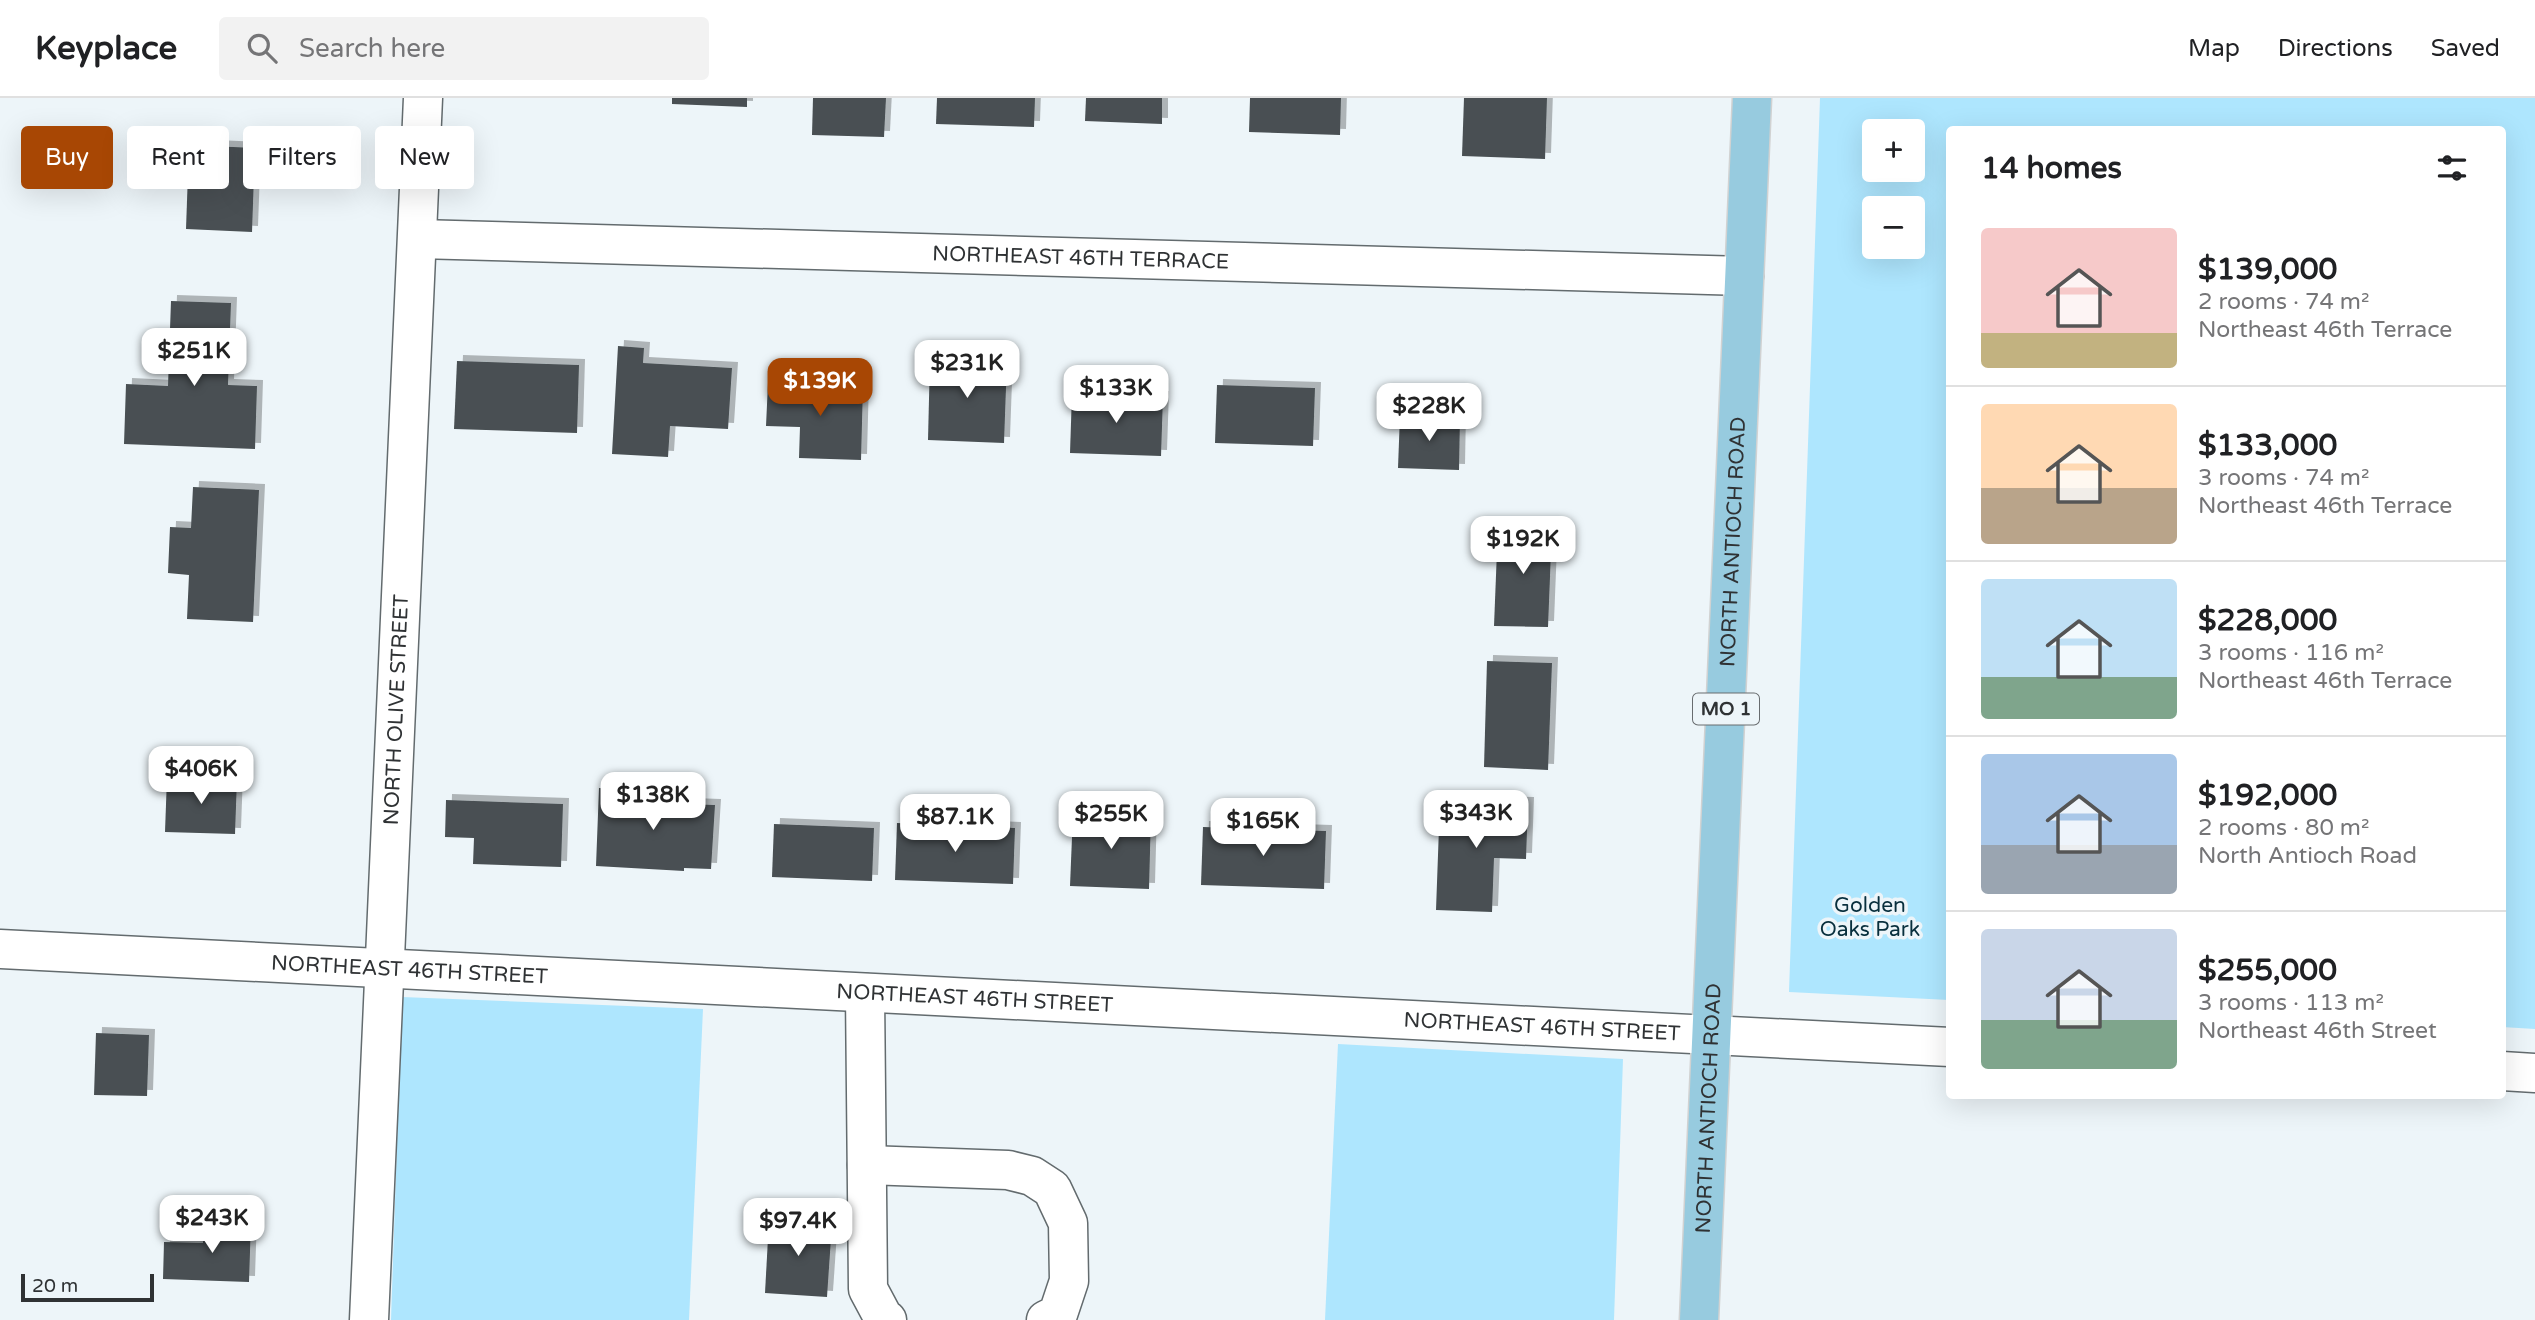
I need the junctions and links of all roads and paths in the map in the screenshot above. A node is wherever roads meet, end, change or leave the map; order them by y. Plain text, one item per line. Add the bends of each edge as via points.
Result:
1 (423, 98) edge
2 (1752, 98) edge
3 (418, 239) junction
4 (1744, 276) junction
5 (0, 949) edge
6 (386, 968) junction
7 (865, 993) junction
8 (1712, 1036) junction
9 (1946, 1047) edge
10 (2506, 1071) edge
11 (2535, 1073) edge
12 (867, 1165) junction
13 (880, 1315) edge
14 (369, 1320) edge
15 (1046, 1320) edge
16 (1699, 1320) edge

1 - 3 street, NORTH OLIVE STREET
2 - 4 main road, NORTH ANTIOCH ROAD / MO 1
3 - 4 street, NORTHEAST 46TH TERRACE
3 - 6 street, NORTH OLIVE STREET
4 - 8 main road, NORTH ANTIOCH ROAD / MO 1
5 - 6 street, NORTHEAST 46TH STREET
6 - 7 street, NORTHEAST 46TH STREET
6 - 14 street, NORTH OLIVE STREET
7 - 8 street, NORTHEAST 46TH STREET
7 - 12 street
8 - 9 street, NORTHEAST 46TH STREET
8 - 16 main road, NORTH ANTIOCH ROAD / MO 1
10 - 11 street
12 - 13 street via 868,1289
12 - 15 street via 1008,1170 1032,1176 1052,1189 1068,1223 1069,1281 1058,1314

